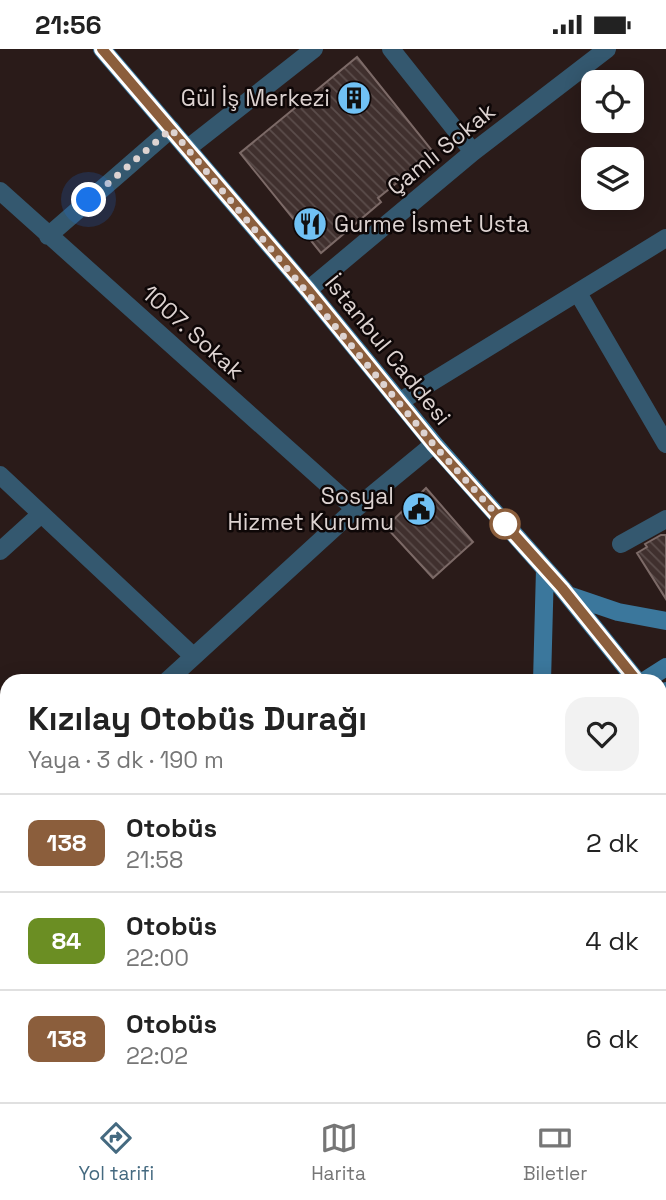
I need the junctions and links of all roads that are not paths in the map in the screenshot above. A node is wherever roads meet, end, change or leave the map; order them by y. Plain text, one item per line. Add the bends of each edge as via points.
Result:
1 (102, 49) edge
2 (314, 49) edge
3 (391, 49) edge
4 (607, 49) edge
5 (171, 129) junction
6 (188, 148) junction
7 (473, 152) junction
8 (0, 191) edge
9 (48, 236) junction
10 (666, 238) edge
11 (308, 290) junction
12 (578, 293) junction
13 (399, 402) junction
14 (666, 444) edge
15 (434, 445) junction
16 (0, 475) edge
17 (355, 509) junction
18 (41, 514) junction
19 (666, 519) edge
20 (621, 544) dead end
21 (0, 551) edge
22 (545, 569) junction
23 (566, 594) junction
24 (666, 621) edge
25 (193, 656) junction
26 (174, 674) edge
27 (542, 674) edge
28 (631, 674) edge

1 - 5 main road, İstanbul Caddesi
2 - 6 street
3 - 7 street
4 - 7 street, Çamlı Sokak
5 - 6 main road, İstanbul Caddesi
5 - 9 street
6 - 11 main road, İstanbul Caddesi
7 - 11 street, Çamlı Sokak
8 - 9 street, 1007. Sokak
9 - 17 street, 1007. Sokak
10 - 12 street
11 - 13 main road, İstanbul Caddesi
12 - 13 street
12 - 14 street
13 - 15 main road, İstanbul Caddesi
15 - 17 street
15 - 22 main road, İstanbul Caddesi
16 - 18 street
17 - 25 street
18 - 21 street
18 - 25 street
19 - 20 street
22 - 23 main road, İstanbul Caddesi
22 - 27 main road
23 - 24 main road via 618,612
23 - 28 main road, İstanbul Caddesi
25 - 26 street

